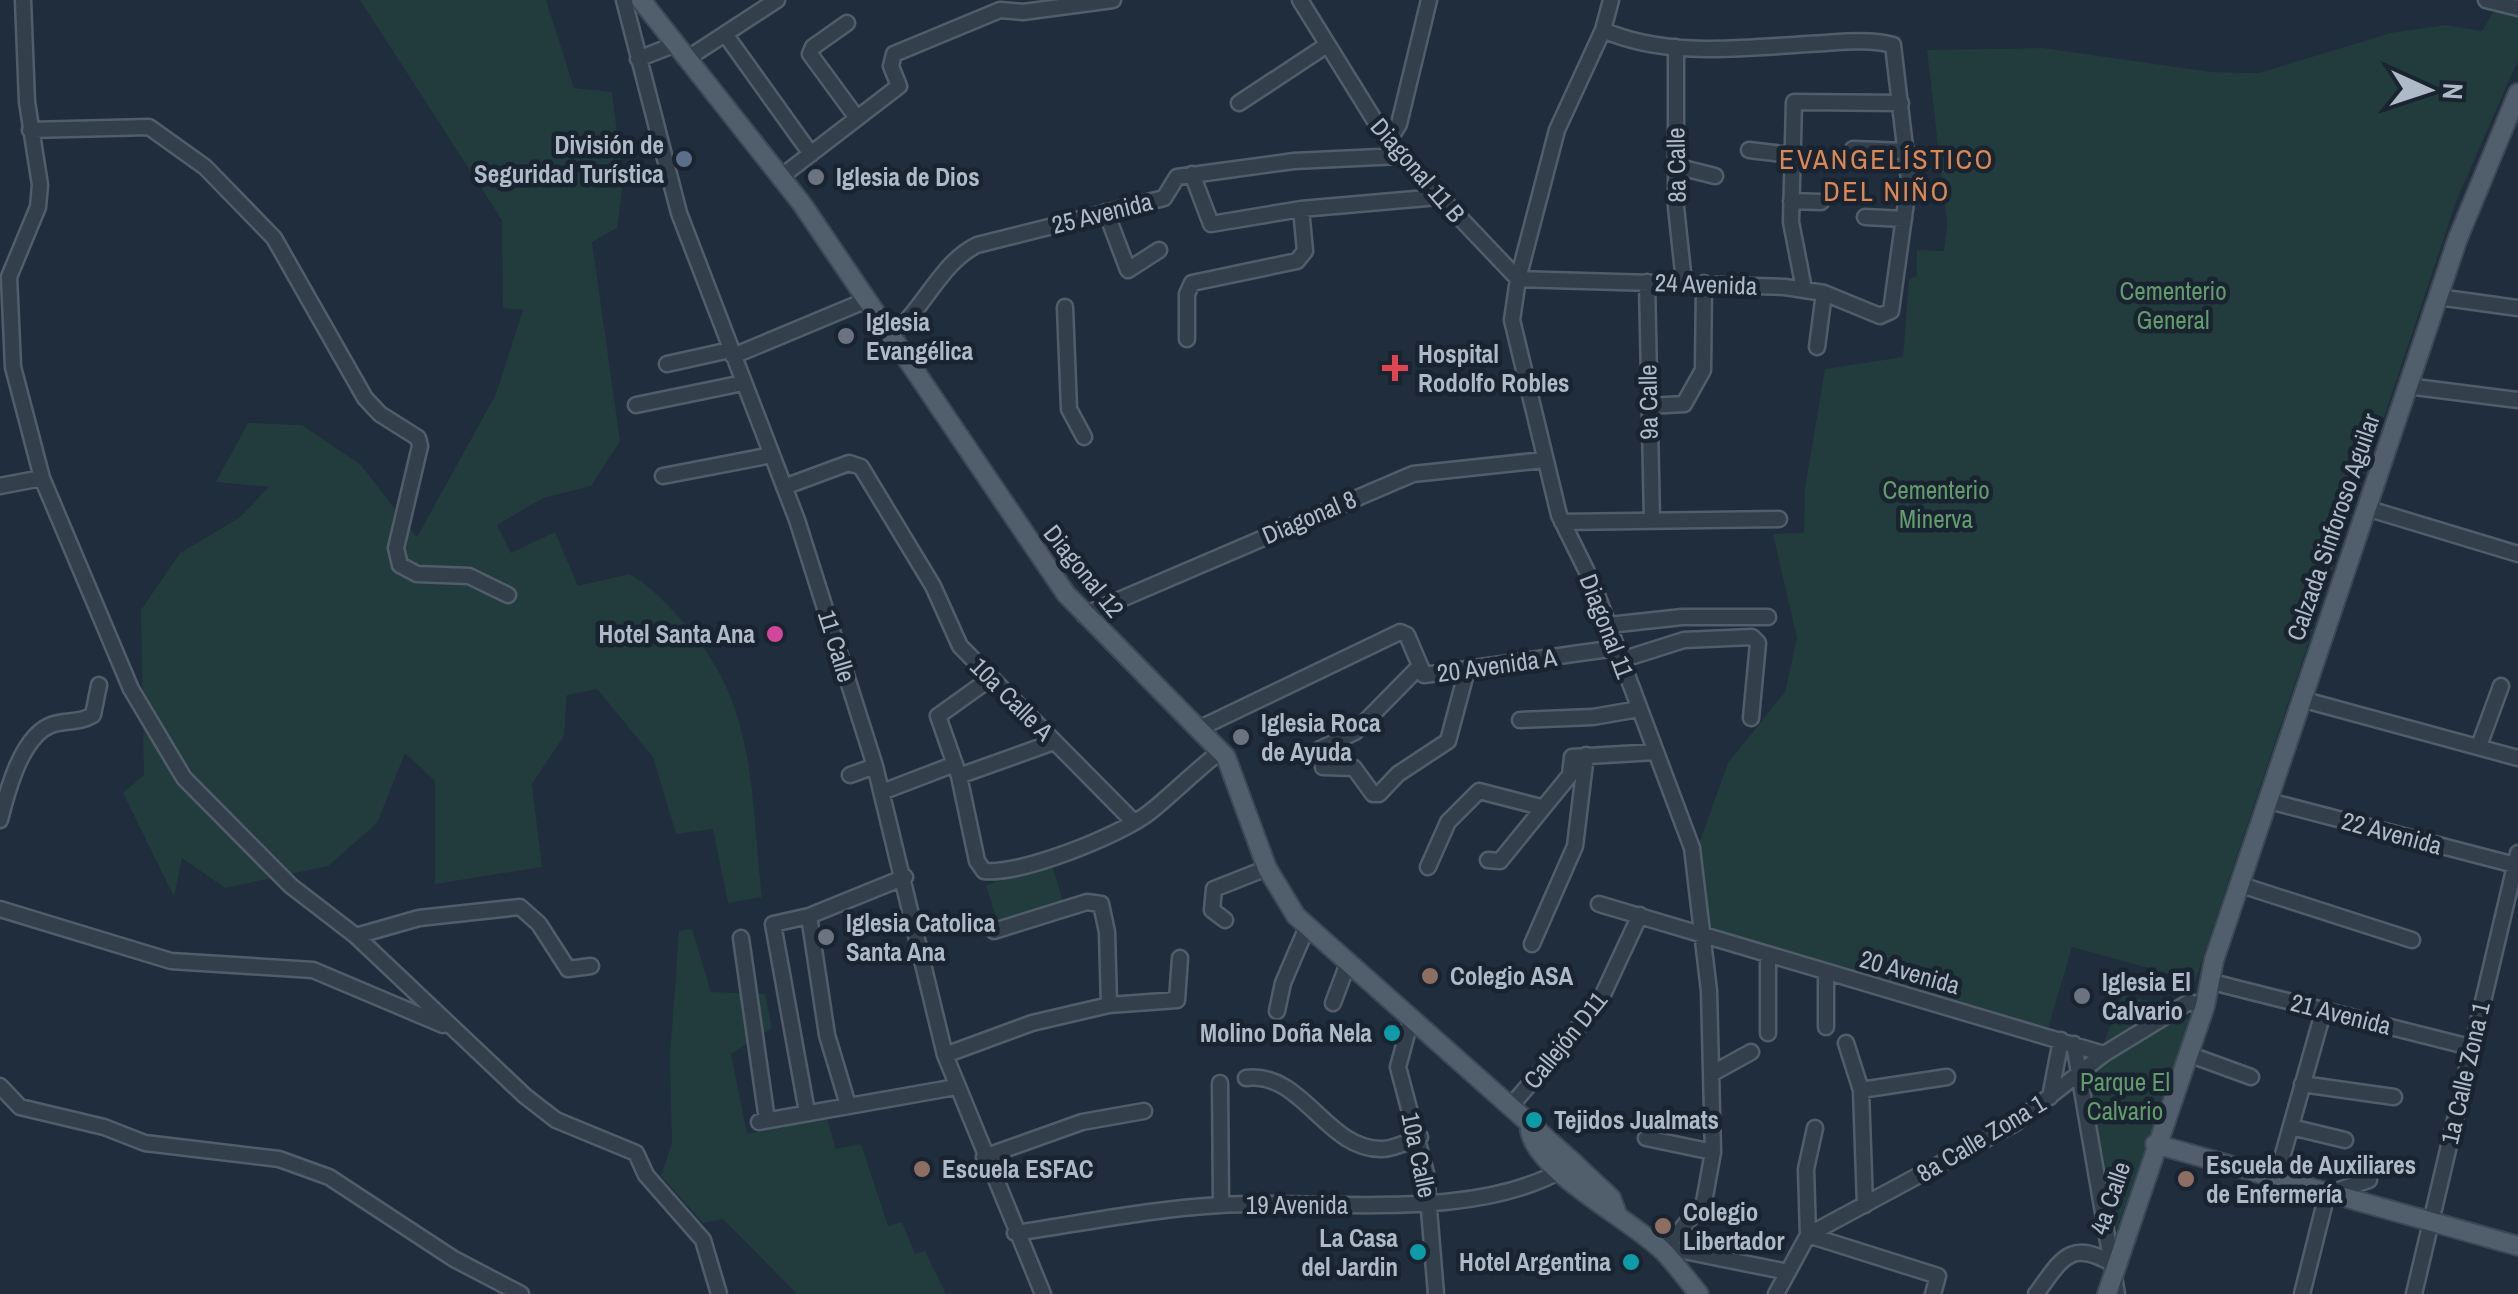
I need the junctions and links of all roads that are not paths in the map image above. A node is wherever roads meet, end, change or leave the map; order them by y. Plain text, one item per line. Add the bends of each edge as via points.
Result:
1 (23, 0) edge
2 (624, 0) edge
3 (641, 0) edge
4 (777, 0) edge
5 (1114, 0) edge
6 (1300, 0) edge
7 (1429, 0) edge
8 (1611, 0) edge
9 (2486, 0) edge
10 (2518, 8) edge
11 (848, 23) dead end
12 (1603, 30) junction
13 (725, 34) junction
14 (1327, 45) junction
15 (1676, 47) junction
16 (682, 51) junction
17 (638, 59) junction
18 (2518, 93) edge
19 (1239, 102) dead end
20 (1900, 103) junction
21 (858, 118) junction
22 (2518, 118) edge
23 (30, 130) junction
24 (1388, 142) junction
25 (1854, 149) dead end
26 (1749, 150) dead end
27 (1907, 151) junction
28 (812, 154) junction
29 (1791, 155) junction
30 (1400, 156) junction
31 (1675, 166) junction
32 (1192, 174) junction
33 (782, 176) junction
34 (1715, 176) dead end
35 (1438, 197) junction
36 (1791, 201) junction
37 (1822, 202) dead end
38 (1300, 210) junction
39 (1106, 212) junction
40 (1865, 217) dead end
41 (1904, 219) junction
42 (1159, 250) dead end
43 (1518, 279) junction
44 (1646, 282) junction
45 (1684, 282) junction
46 (1704, 282) junction
47 (1804, 289) junction
48 (1824, 293) junction
49 (2443, 298) junction
50 (867, 300) junction
51 (1065, 307) dead end
52 (2518, 308) edge
53 (891, 335) junction
54 (1187, 339) dead end
55 (1817, 347) dead end
56 (732, 353) junction
57 (667, 364) dead end
58 (743, 383) junction
59 (2412, 386) junction
60 (2518, 400) edge
61 (636, 404) dead end
62 (1648, 406) junction
63 (1084, 437) dead end
64 (772, 454) junction
65 (1544, 460) junction
66 (663, 476) dead end
67 (42, 478) junction
68 (0, 486) edge
69 (784, 487) junction
70 (2372, 510) junction
71 (1779, 518) dead end
72 (1652, 521) junction
73 (1562, 522) junction
74 (2518, 554) edge
75 (508, 595) dead end
76 (1084, 615) junction
77 (1768, 617) dead end
78 (1609, 626) junction
79 (1619, 654) junction
80 (1419, 667) junction
81 (1467, 670) junction
82 (990, 678) junction
83 (98, 685) dead end
84 (2501, 686) dead end
85 (2306, 700) junction
86 (1639, 709) junction
87 (1750, 718) dead end
88 (1520, 720) dead end
89 (1198, 730) junction
90 (1054, 742) junction
91 (2479, 746) junction
92 (1222, 751) junction
93 (1655, 752) junction
94 (1579, 756) junction
95 (2518, 758) edge
96 (875, 766) junction
97 (957, 770) junction
98 (850, 775) dead end
99 (882, 792) junction
100 (2273, 802) junction
101 (1540, 808) junction
102 (0, 820) edge
103 (1132, 820) junction
104 (2516, 859) edge
105 (1488, 860) dead end
106 (1267, 868) junction
107 (1428, 868) dead end
108 (905, 877) junction
109 (2245, 886) junction
110 (1599, 904) dead end
111 (0, 910) edge
112 (809, 916) junction
113 (1640, 916) junction
114 (1226, 920) dead end
115 (1307, 927) junction
116 (994, 931) dead end
117 (1704, 933) junction
118 (356, 936) junction
119 (742, 938) dead end
120 (2412, 940) dead end
121 (1532, 944) dead end
122 (1768, 955) junction
123 (1180, 958) dead end
124 (1348, 963) junction
125 (590, 966) dead end
126 (1826, 973) junction
127 (2212, 982) junction
128 (1333, 1003) dead end
129 (1109, 1005) junction
130 (2206, 1006) junction
131 (2324, 1009) junction
132 (1277, 1012) dead end
133 (1411, 1019) junction
134 (1826, 1026) dead end
135 (452, 1029) junction
136 (1768, 1033) dead end
137 (2067, 1042) junction
138 (1846, 1043) dead end
139 (2470, 1047) junction
140 (1751, 1052) dead end
141 (2104, 1054) junction
142 (2188, 1054) junction
143 (945, 1055) junction
144 (1713, 1073) junction
145 (2078, 1074) junction
146 (1946, 1076) dead end
147 (2252, 1077) dead end
148 (1246, 1078) dead end
149 (1220, 1084) dead end
150 (2302, 1084) junction
151 (0, 1086) edge
152 (956, 1087) junction
153 (1861, 1090) junction
154 (2050, 1097) junction
155 (2394, 1097) dead end
156 (848, 1105) junction
157 (1510, 1107) junction
158 (1144, 1111) dead end
159 (807, 1112) junction
160 (2291, 1127) junction
161 (1816, 1128) dead end
162 (1420, 1137) junction
163 (1646, 1138) dead end
164 (2345, 1140) dead end
165 (2155, 1144) junction
166 (1713, 1152) junction
167 (984, 1157) junction
168 (1567, 1167) junction
169 (2276, 1179) junction
170 (2369, 1180) dead end
171 (2328, 1194) junction
172 (1431, 1203) junction
173 (1865, 1204) junction
174 (1221, 1205) junction
175 (2431, 1223) junction
176 (1015, 1234) junction
177 (1808, 1235) junction
178 (2518, 1246) edge
179 (1666, 1250) junction
180 (2114, 1265) junction
181 (1788, 1272) junction
182 (521, 1294) edge
183 (720, 1294) edge
184 (1043, 1294) edge
185 (1436, 1294) edge
186 (1698, 1294) edge
187 (1776, 1294) edge
188 (1933, 1294) edge
189 (2036, 1294) edge
190 (2107, 1294) edge
191 (2118, 1294) edge
192 (2302, 1294) edge
193 (2414, 1294) edge

1 - 23 street
2 - 17 street, 11 Calle
3 - 16 main road, Diagonal 12
4 - 13 street
5 - 21 street via 1005,9 897,52 890,62 900,86
6 - 14 street, Diagonal 11 B
7 - 24 street via 1399,124
8 - 12 street, Diagonal 11
9 - 10 street
11 - 21 street via 810,54
12 - 15 street
12 - 43 street, Diagonal 11 via 1561,118
13 - 16 street
13 - 28 street
14 - 19 street
14 - 24 street, Diagonal 11 B
15 - 20 street via 1892,45
15 - 31 street, 8a Calle
16 - 17 street
16 - 33 main road, Diagonal 12
17 - 56 street, 11 Calle via 679,214
18 - 49 main road, Calzada Sinforoso Aguilar via 2470,203
20 - 27 street
20 - 29 street via 1794,102
21 - 28 street
22 - 49 main road, Calzada Sinforoso Aguilar
23 - 67 street via 38,207 8,278 14,367
23 - 75 street via 149,128 205,167 274,238 364,398 418,438 396,548 400,565 418,574 469,576
24 - 30 street, Diagonal 11 B
25 - 27 street
26 - 29 street
27 - 41 street
28 - 33 street
29 - 36 street
30 - 32 street, 25 Avenida
30 - 35 street, Diagonal 11 B
31 - 34 street
31 - 45 street, 8a Calle
32 - 38 street via 1209,224
32 - 39 street, 25 Avenida via 1175,178 1164,198
33 - 50 main road, Diagonal 12
35 - 38 street
35 - 43 street, Diagonal 11 B
36 - 37 street
36 - 47 street
38 - 54 street via 1304,250 1297,262 1192,282
39 - 42 street via 1128,270
39 - 53 street, 25 Avenida via 971,248
40 - 41 street
41 - 48 street, 24 Avenida via 1888,316
43 - 44 street, 24 Avenida
43 - 65 street, Diagonal 11 via 1513,329
44 - 45 street, 24 Avenida
44 - 62 street, 9a Calle
45 - 46 street, 24 Avenida
46 - 47 street, 24 Avenida
46 - 62 street via 1702,374 1684,404
47 - 48 street, 24 Avenida
48 - 55 street
49 - 52 street
49 - 59 main road, Calzada Sinforoso Aguilar
50 - 53 main road, Diagonal 12
50 - 56 street
51 - 63 street via 1069,408
53 - 76 main road, Diagonal 12 via 1016,526
56 - 57 street
56 - 58 street, 11 Calle
58 - 61 street
58 - 64 street, 11 Calle
59 - 60 street
59 - 70 main road, Calzada Sinforoso Aguilar
62 - 72 street, 9a Calle
64 - 66 street
64 - 69 street, 11 Calle
65 - 73 street, Diagonal 11
65 - 76 street, Diagonal 8 via 1402,477
67 - 68 street
67 - 118 street via 131,690 184,778 291,886
69 - 82 street, 10a Calle A via 857,464 933,586 957,643
69 - 96 street, 11 Calle
70 - 74 street
70 - 85 main road, Calzada Sinforoso Aguilar
71 - 72 street
72 - 73 street
73 - 78 street, Diagonal 11
76 - 89 main road, Diagonal 12
77 - 78 street
78 - 79 street, Diagonal 11
79 - 81 street, 20 Avenida A
79 - 86 street, Diagonal 11
79 - 87 street, 20 Avenida A via 1684,640 1756,639
80 - 81 street, 20 Avenida A via 1424,675
80 - 81 street via 1352,734 1320,749 1323,767 1355,769 1379,794 1448,740
80 - 89 street, 20 Avenida A via 1405,633
82 - 90 street, 10a Calle A
82 - 97 street via 938,714
83 - 102 street via 93,715 53,724 32,740
84 - 91 street
85 - 91 street
85 - 100 main road, Calzada Sinforoso Aguilar
86 - 88 street
86 - 93 street, Diagonal 11
89 - 92 main road, Diagonal 12
90 - 97 street
90 - 103 street, 10a Calle A
91 - 95 street
92 - 103 street
92 - 106 main road, Diagonal 12
93 - 94 street
93 - 117 street, Diagonal 11 via 1691,842
94 - 101 street
94 - 121 street via 1574,846
96 - 98 street
96 - 99 street, 11 Calle
97 - 99 street
97 - 103 street via 976,862 984,871 1077,850
99 - 108 street, 11 Calle
100 - 104 street, 22 Avenida
100 - 109 main road, Calzada Sinforoso Aguilar
101 - 105 street via 1500,861
101 - 107 street via 1478,790 1448,822
104 - 139 street, 1a Calle Zona 1
106 - 114 street via 1214,889 1214,916
106 - 115 main road, Diagonal 12
108 - 112 street
108 - 143 street, 11 Calle
109 - 120 street
109 - 127 main road, Calzada Sinforoso Aguilar via 2214,960
110 - 113 street, 20 Avenida
111 - 135 street via 172,962 313,970
112 - 156 street via 827,1035
112 - 159 street via 774,920
113 - 117 street, 20 Avenida
113 - 157 street, Callejón D11 via 1599,1003
115 - 124 main road, Diagonal 12
115 - 132 street
116 - 129 street via 1088,902 1101,904
117 - 122 street, 20 Avenida
117 - 144 street, Diagonal 11
118 - 125 street via 419,918 520,907 540,924 568,969
118 - 135 street
119 - 159 street via 763,1121
122 - 126 street, 20 Avenida
122 - 136 street
123 - 129 street via 1176,1000
124 - 128 street
124 - 133 main road, Diagonal 12
126 - 134 street
126 - 137 street, 20 Avenida
127 - 130 main road, Calzada Sinforoso Aguilar
127 - 131 street, 21 Avenida
129 - 143 street
130 - 141 street, 8a Calle Zona 1 via 2188,1002
130 - 142 main road, 4a Calle
131 - 139 street, 21 Avenida
131 - 150 street
133 - 157 main road, Diagonal 12
133 - 162 street, 10a Calle via 1398,1066
135 - 183 street via 556,1120 636,1153 646,1175 703,1240
137 - 141 street, 20 Avenida
137 - 145 street
137 - 154 street
138 - 153 street
139 - 175 street, 1a Calle Zona 1
140 - 144 street
141 - 145 street, 8a Calle Zona 1
142 - 147 street
142 - 165 main road, 4a Calle
143 - 152 street, 11 Calle
144 - 166 street, Diagonal 11
145 - 154 street, 8a Calle Zona 1
145 - 180 street
146 - 153 street
148 - 162 street via 1265,1076 1320,1112 1336,1131 1375,1148
149 - 174 street
150 - 155 street
150 - 160 street
151 - 182 street via 20,1107 146,1143 279,1159 330,1177 454,1260
152 - 156 street
152 - 167 street, 11 Calle
153 - 173 street
154 - 173 street, 8a Calle Zona 1 via 2014,1124
156 - 159 street
157 - 168 main road, Diagonal 12
158 - 167 street via 1082,1122
160 - 164 street
160 - 169 street
161 - 177 street via 1806,1169
162 - 172 street, 10a Calle
163 - 166 street
165 - 169 main road
165 - 180 main road, 4a Calle
166 - 179 street, Diagonal 11 via 1704,1202
167 - 176 street, 11 Calle
168 - 172 street, 19 Avenida via 1526,1184
168 - 179 main road, Diagonal 12
169 - 171 main road
170 - 171 street
171 - 175 main road
171 - 192 street
172 - 174 street, 19 Avenida
172 - 185 street, 10a Calle
173 - 177 street, 8a Calle Zona 1
174 - 176 street, 19 Avenida
175 - 178 main road
175 - 193 street, 1a Calle Zona 1
176 - 184 street, 11 Calle
177 - 181 street
177 - 188 street via 1938,1276
179 - 181 street
179 - 186 main road, Diagonal 12
180 - 189 street via 2087,1251 2070,1254
180 - 190 main road, 4a Calle
180 - 191 street
181 - 187 street

